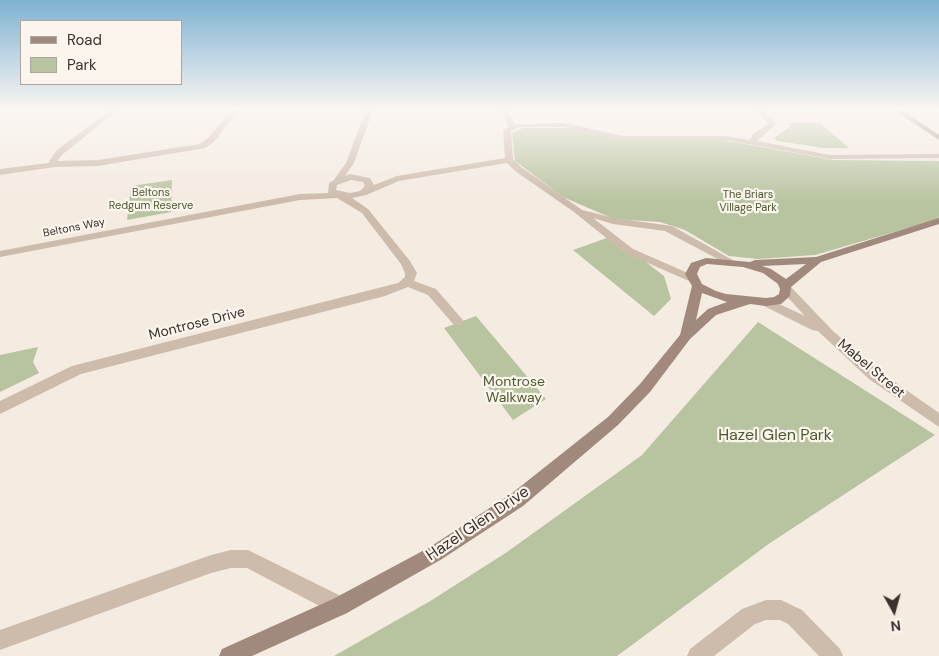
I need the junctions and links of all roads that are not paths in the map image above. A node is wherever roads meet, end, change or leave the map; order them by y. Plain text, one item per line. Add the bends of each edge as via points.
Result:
1 (75, 141) edge
2 (210, 141) edge
3 (358, 141) edge
4 (507, 141) edge
5 (737, 141) edge
6 (752, 143) joint
7 (939, 156) edge
8 (509, 160) junction
9 (350, 163) junction
10 (50, 165) junction
11 (0, 172) edge
12 (360, 177) junction
13 (397, 179) junction
14 (336, 181) junction
15 (366, 192) junction
16 (340, 196) junction
17 (300, 197) junction
18 (365, 210) junction
19 (576, 210) junction
20 (939, 221) edge
21 (0, 254) edge
22 (817, 260) junction
23 (739, 263) junction
24 (407, 282) junction
25 (696, 283) junction
26 (785, 287) junction
27 (748, 301) junction
28 (766, 302) junction
29 (458, 322) dead end
30 (829, 334) junction
31 (686, 336) junction
32 (0, 408) edge
33 (939, 421) edge
34 (340, 606) junction
35 (0, 640) edge
36 (229, 656) edge
37 (697, 656) edge
38 (833, 656) edge

1 - 10 street
2 - 10 street via 202,146 98,163
3 - 9 street
4 - 8 street
5 - 6 street
6 - 7 street via 830,157
8 - 13 street
8 - 19 street via 534,182
9 - 12 street
9 - 14 street
10 - 11 street
12 - 13 street
12 - 14 street, Beltons Way
12 - 15 street via 370,182
13 - 15 street
14 - 16 street via 330,188
14 - 17 street, Beltons Way
15 - 16 street, Beltons Way
15 - 18 street
16 - 17 street, Beltons Way
16 - 18 street
17 - 21 street, Beltons Way
18 - 24 street via 410,269
19 - 23 street via 613,221 668,228
19 - 25 street via 629,251
20 - 22 street
22 - 23 street
22 - 26 street
23 - 25 street via 700,262 692,269
23 - 26 street via 773,274
24 - 29 street via 432,292
24 - 32 street, Montrose Drive via 382,293 76,370
25 - 27 street via 712,294
25 - 31 street, Hazel Glen Drive
26 - 28 street via 784,296 777,301
26 - 30 street, Mabel Street
27 - 28 street
27 - 31 street, Hazel Glen Drive via 712,312
28 - 30 street, Mabel Street
30 - 33 street, Mabel Street via 874,375
31 - 34 street, Hazel Glen Drive via 645,388 562,465 517,500 436,553
34 - 35 street via 266,566 231,559
34 - 36 street, Hazel Glen Drive
37 - 38 street via 749,616 766,610 781,610 796,617

